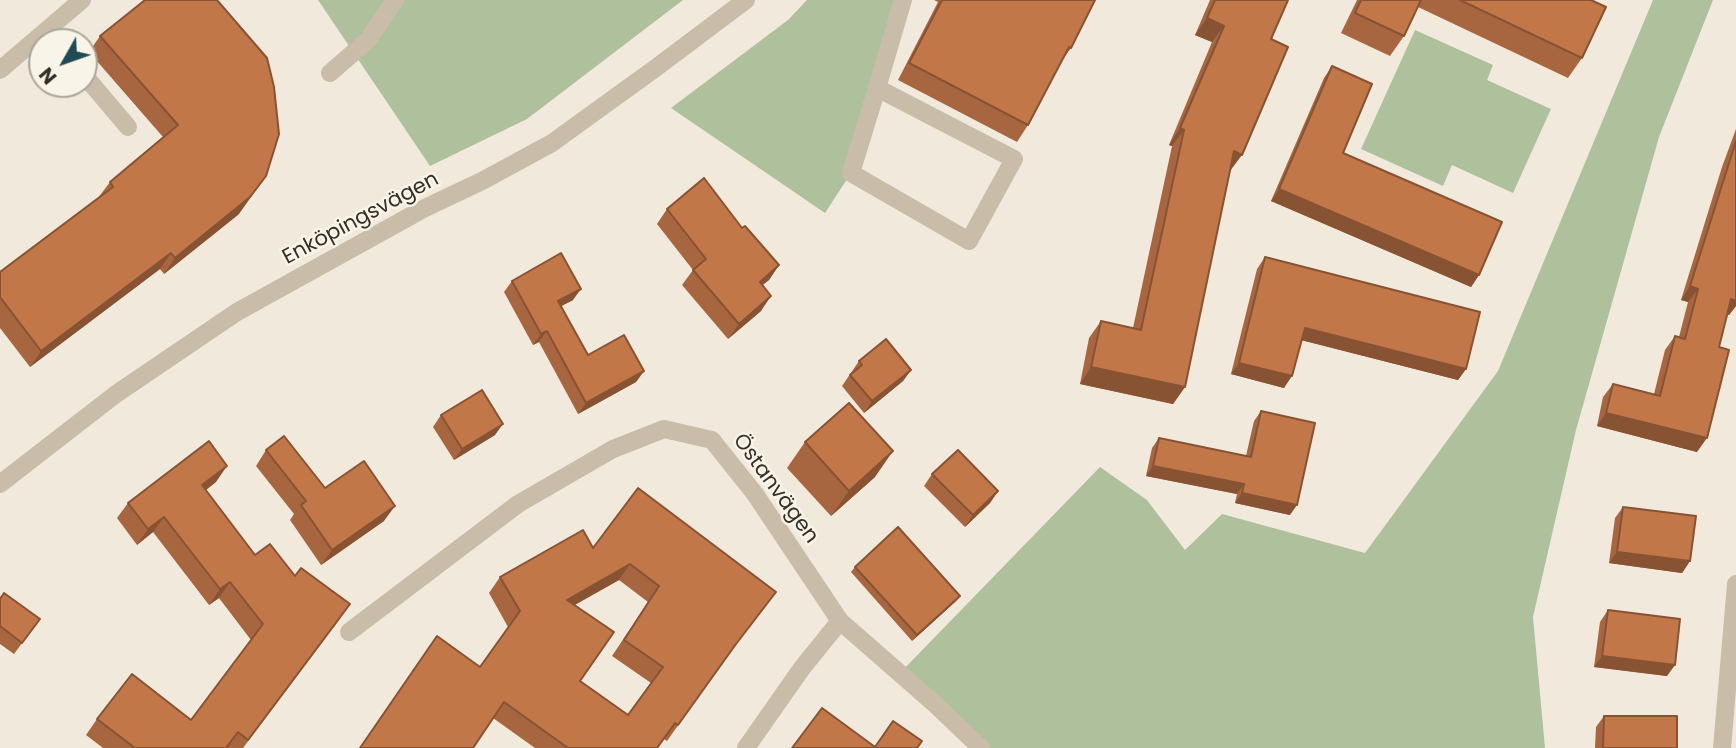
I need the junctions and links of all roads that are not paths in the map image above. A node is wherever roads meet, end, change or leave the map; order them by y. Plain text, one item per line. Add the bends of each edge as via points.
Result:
1 (82, 0) edge
2 (395, 0) edge
3 (746, 0) edge
4 (904, 0) edge
5 (57, 28) edge
6 (28, 51) edge
7 (0, 70) edge
8 (330, 73) dead end
9 (877, 88) junction
10 (98, 92) edge
11 (128, 127) dead end
12 (0, 484) edge
13 (1736, 595) edge
14 (840, 621) junction
15 (349, 632) dead end
16 (746, 748) edge
17 (981, 748) edge
18 (1722, 748) edge

1 - 5 street
2 - 8 street via 368,40
3 - 12 street, Enköpingsvägen via 552,143 237,312 116,394
4 - 9 street
6 - 7 street
9 - 9 street via 851,173 970,241 1014,159
10 - 11 street
13 - 18 street
14 - 15 street, Östanvägen via 755,494 712,440 664,429 613,449 518,504
14 - 16 street
14 - 17 street, Östanvägen

